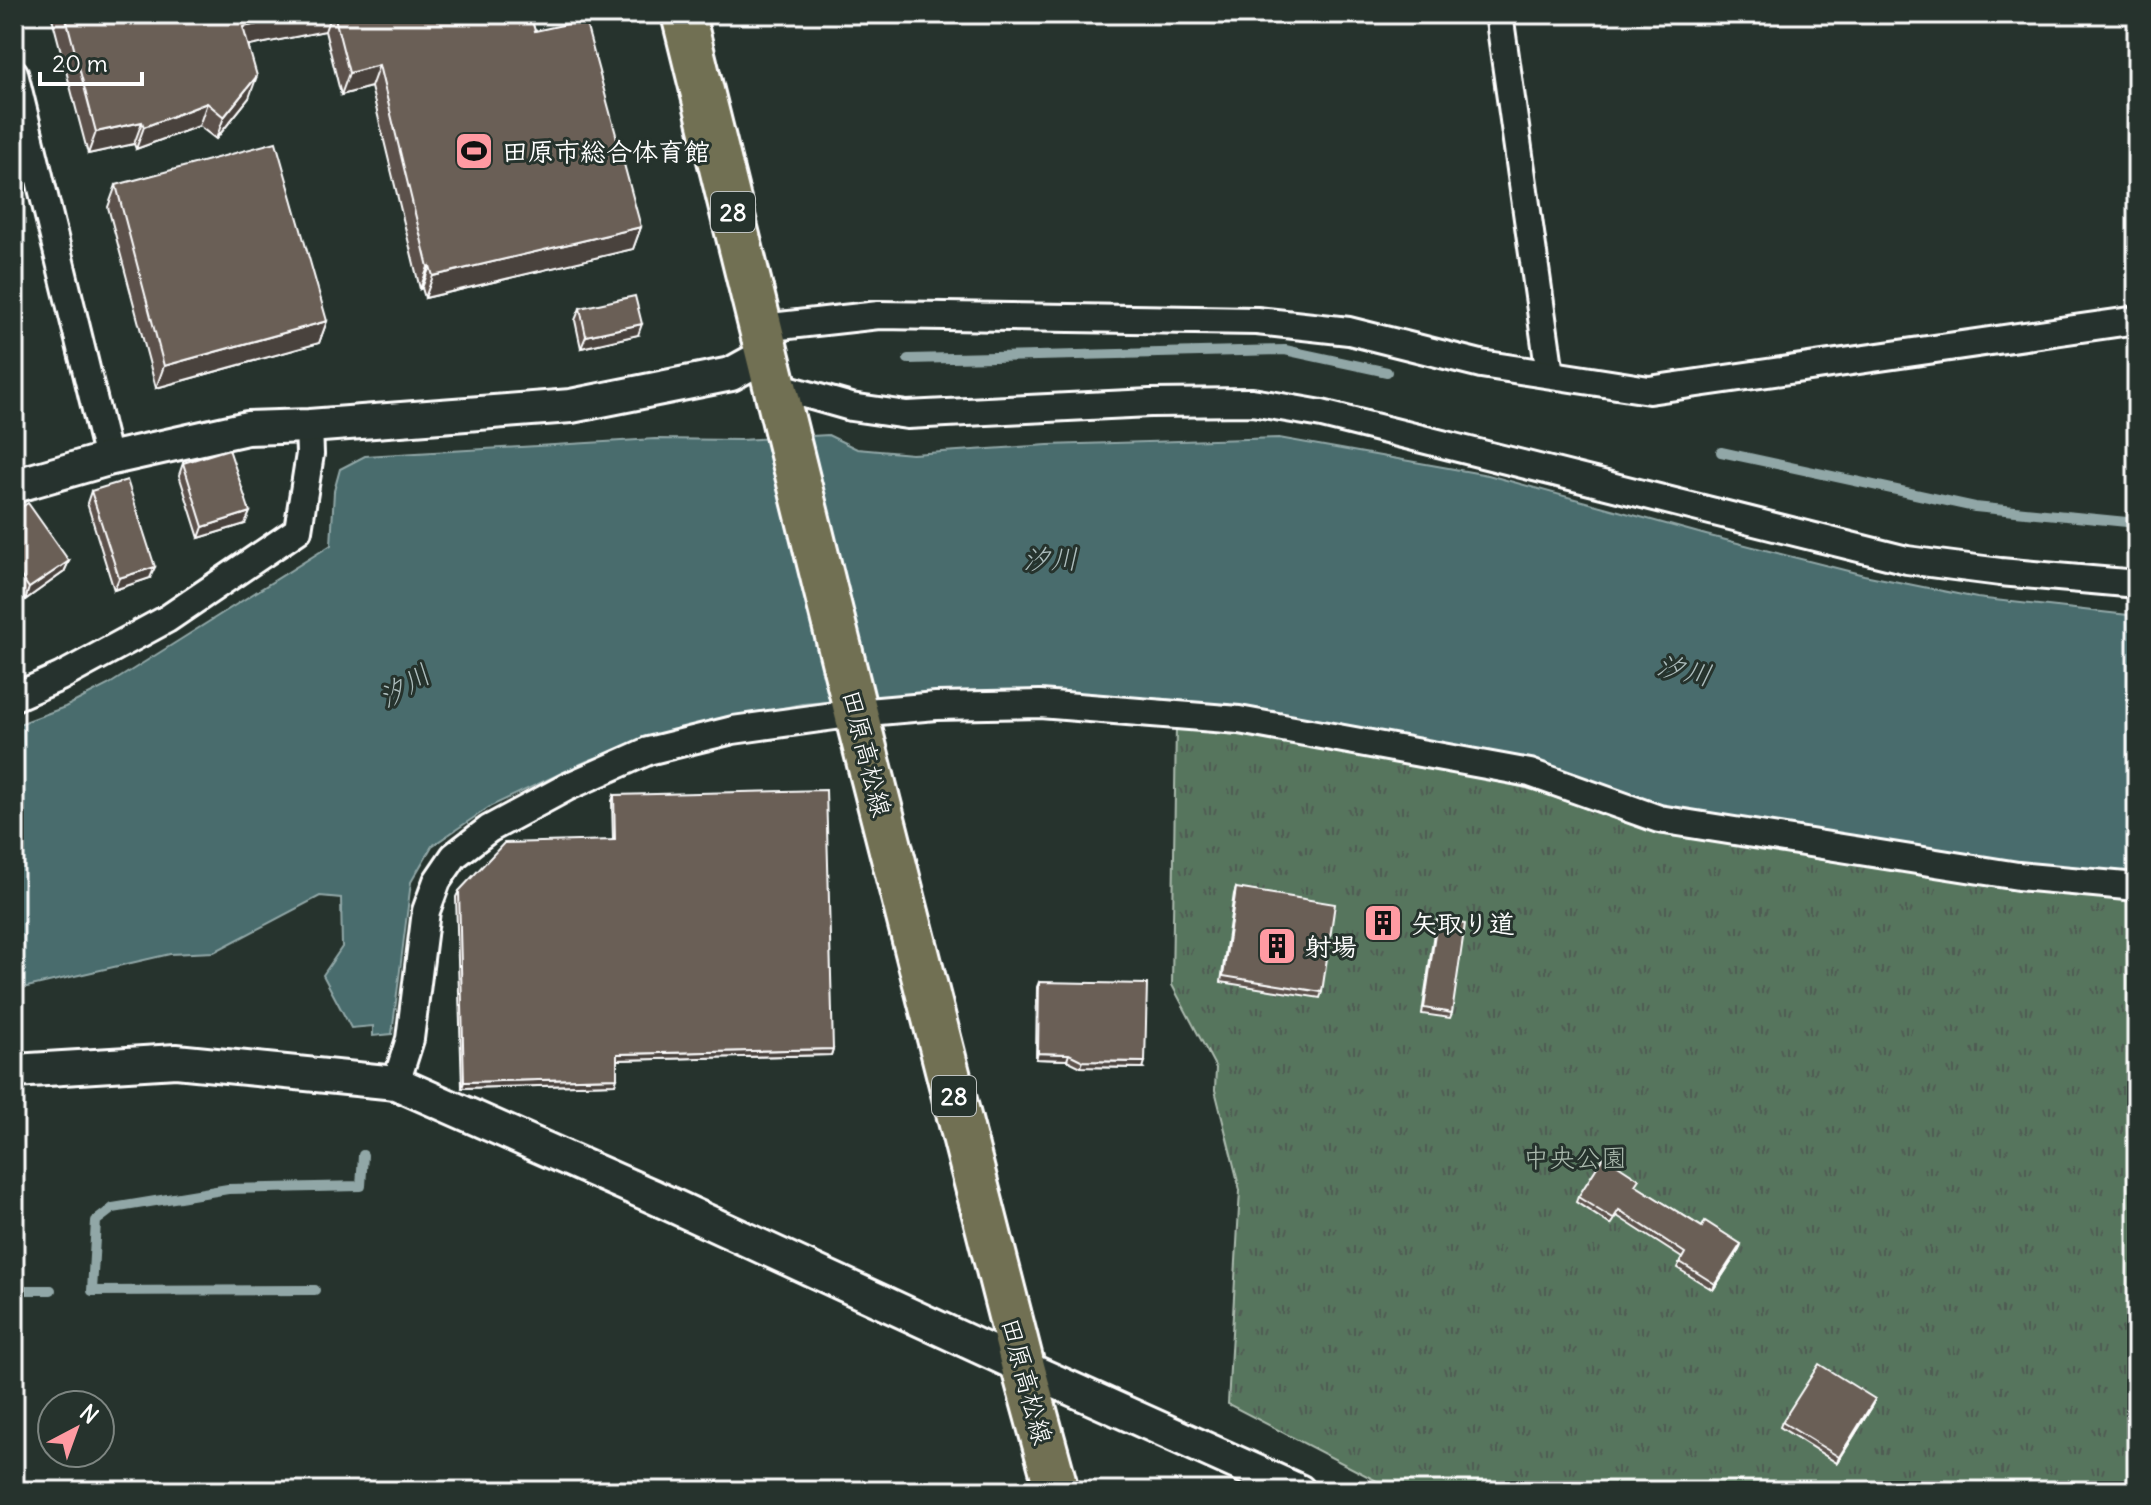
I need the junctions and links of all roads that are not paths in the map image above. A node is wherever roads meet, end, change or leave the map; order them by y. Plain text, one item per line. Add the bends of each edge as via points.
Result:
1 (683, 14) edge
2 (1499, 14) edge
3 (14, 73) edge
4 (2137, 320) edge
5 (772, 369) junction
6 (1550, 374) junction
7 (309, 426) junction
8 (108, 459) junction
9 (14, 486) edge
10 (2137, 584) edge
11 (14, 697) edge
12 (855, 707) junction
13 (2137, 887) edge
14 (14, 1071) edge
15 (396, 1083) junction
16 (1023, 1367) junction
17 (1057, 1491) edge
18 (1299, 1491) edge

1 - 5 main road, 田原高松線 / 28
2 - 6 street
3 - 8 street
4 - 6 street via 1649,390
5 - 6 street via 879,315 1257,321 1349,331 1481,364
5 - 7 street via 571,406
5 - 10 street via 851,407 907,415 1252,402 1322,414 1907,560
5 - 12 main road, 田原高松線 / 28
7 - 8 street via 247,428
7 - 11 street via 298,530 167,619
8 - 9 street
12 - 13 street via 1040,704 1239,720 1530,773 1659,819 2018,876
12 - 15 street via 648,751 489,829 454,856 426,911 410,1039
12 - 16 main road, 田原高松線 / 28
14 - 15 street via 176,1061
15 - 16 street
16 - 17 main road, 田原高松線 / 28
16 - 18 street

